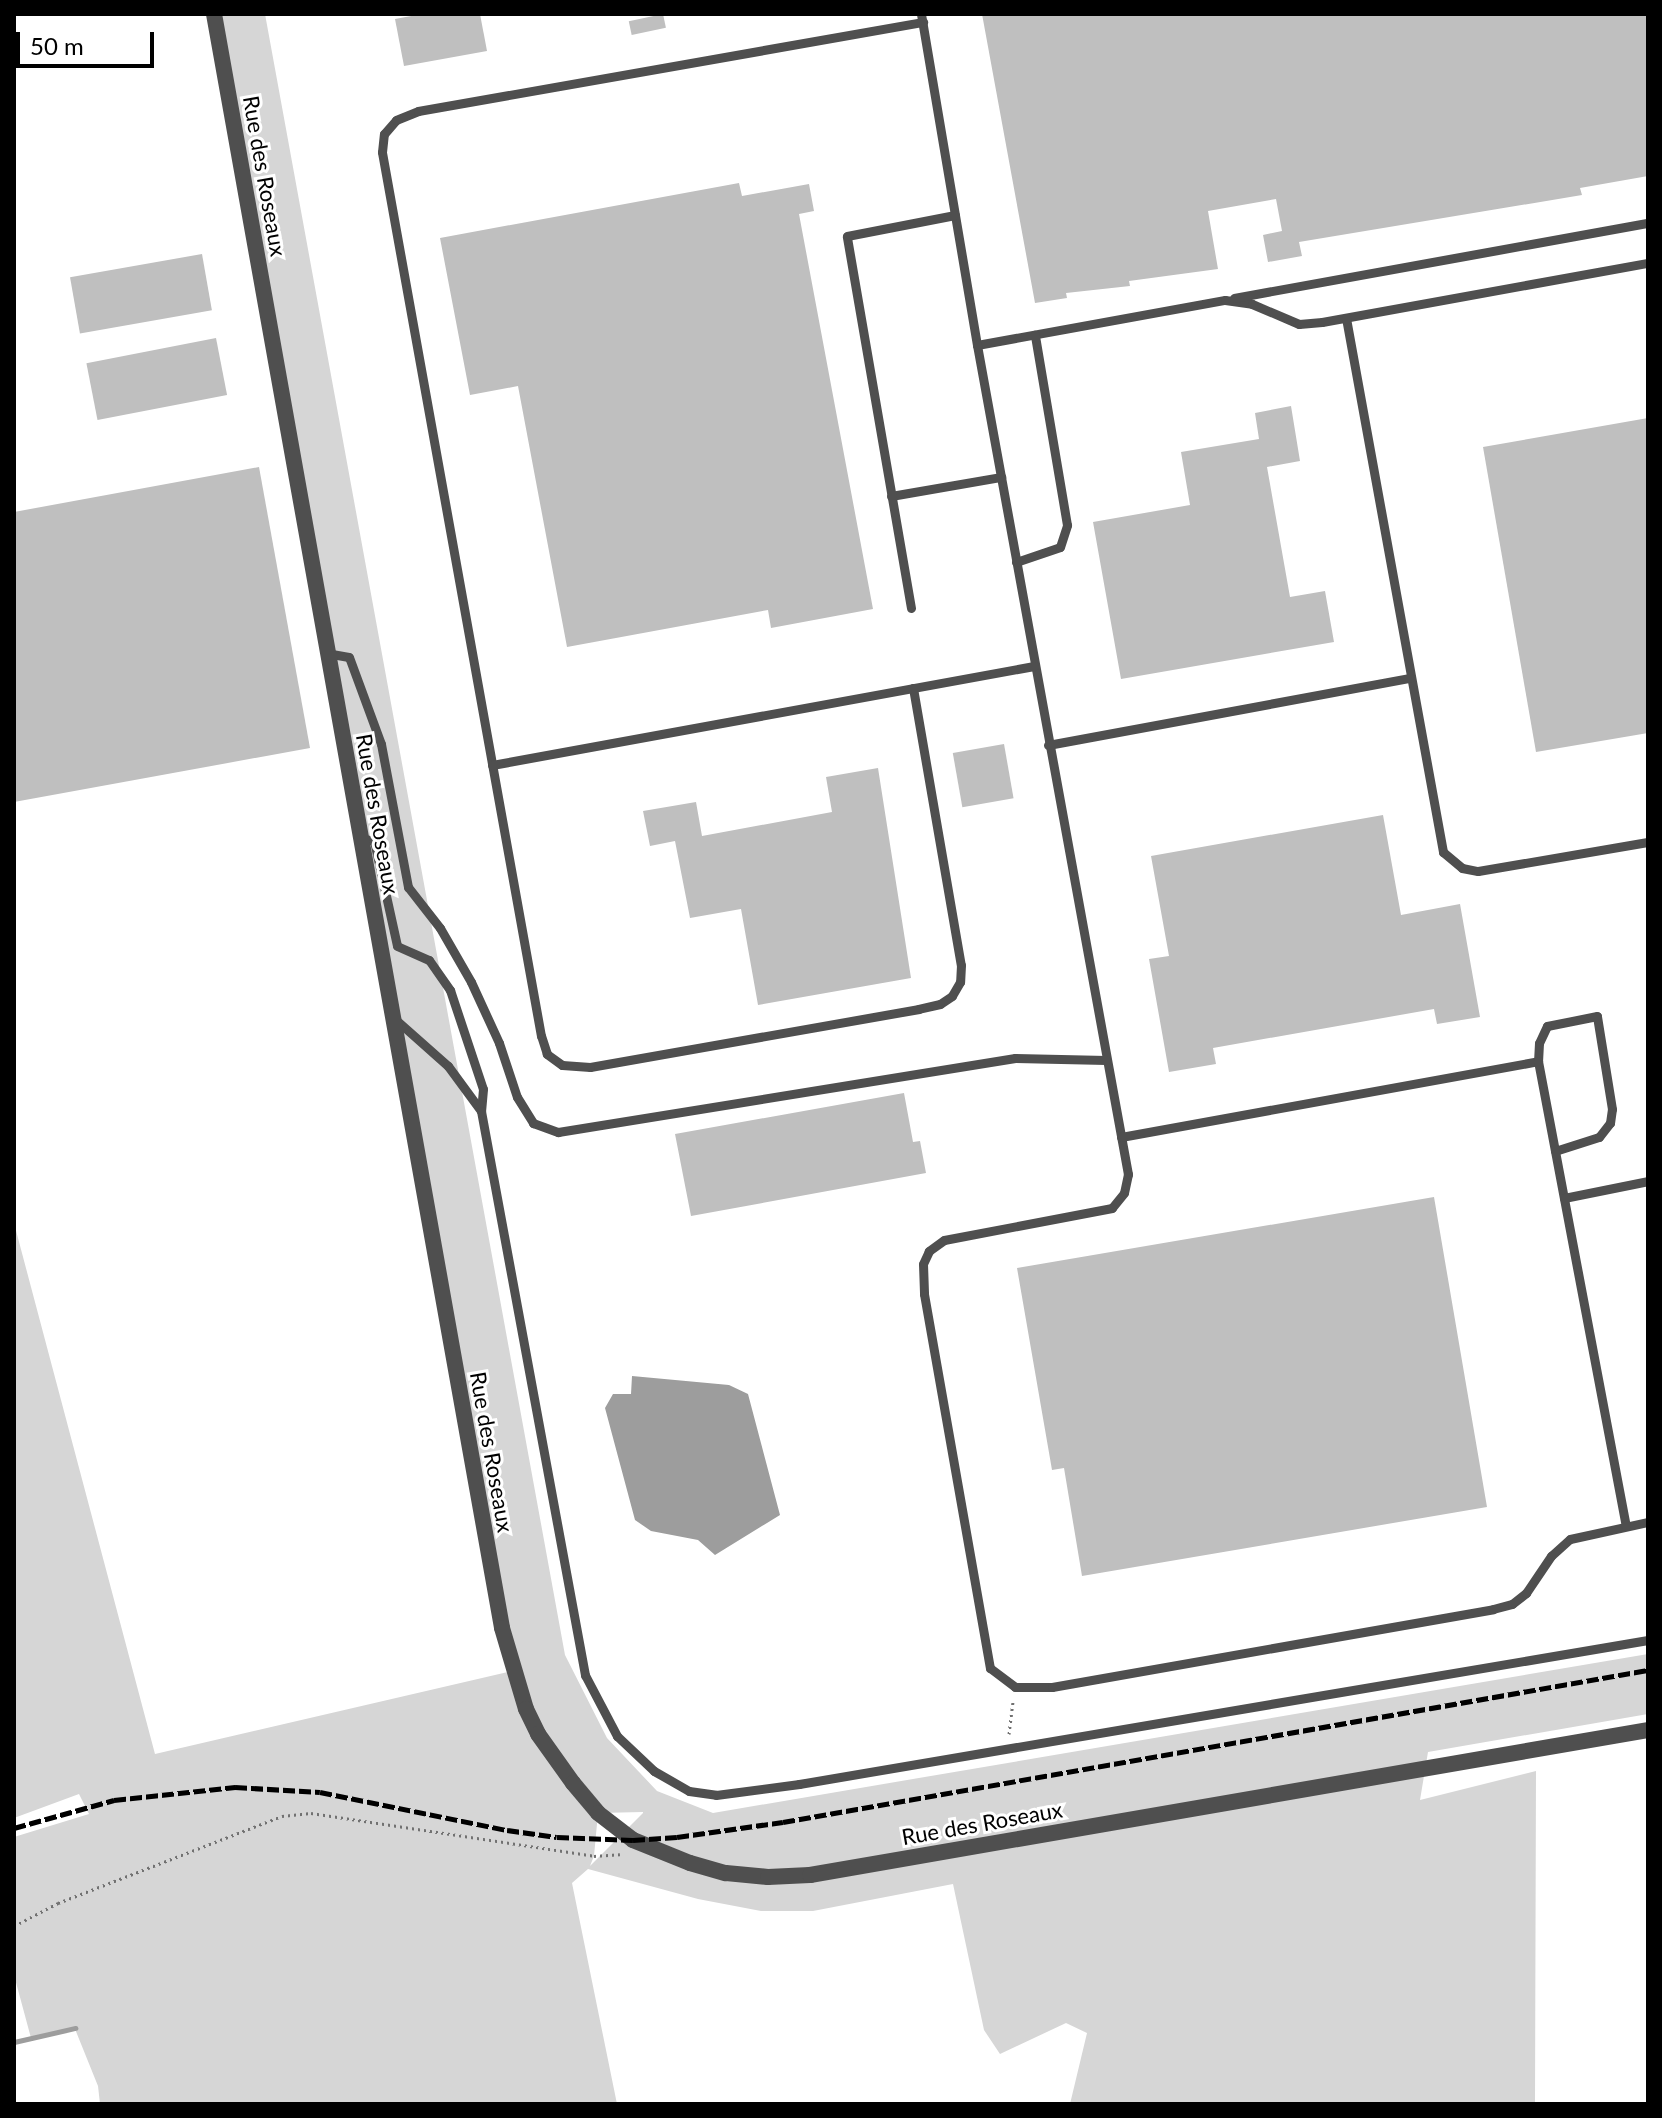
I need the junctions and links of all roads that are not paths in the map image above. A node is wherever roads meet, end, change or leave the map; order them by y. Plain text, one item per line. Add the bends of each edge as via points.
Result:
1 (214, 14) edge
2 (922, 18) edge
3 (955, 215) junction
4 (1648, 223) edge
5 (1648, 263) edge
6 (1225, 300) junction
7 (1346, 318) junction
8 (1035, 335) junction
9 (977, 345) junction
10 (1001, 477) junction
11 (891, 496) junction
12 (1016, 562) junction
13 (911, 608) dead end
14 (326, 653) junction
15 (1034, 666) junction
16 (1410, 678) junction
17 (913, 688) junction
18 (1048, 745) junction
19 (492, 765) junction
20 (360, 838) junction
21 (1648, 842) edge
22 (391, 1016) junction
23 (1106, 1060) junction
24 (1538, 1061) junction
25 (481, 1111) junction
26 (1121, 1137) junction
27 (1555, 1151) junction
28 (1648, 1181) edge
29 (1564, 1198) junction
30 (1648, 1522) edge
31 (1626, 1526) junction
32 (1648, 1640) edge
33 (1648, 1730) edge

1 - 14 street, Rue des Roseaux
2 - 3 lane
2 - 19 lane via 418,111 396,120 384,134 382,152
3 - 9 lane
3 - 11 lane via 847,236
4 - 6 lane
5 - 7 lane
6 - 7 lane via 1252,304 1299,324
6 - 8 lane
7 - 16 lane
8 - 9 lane
8 - 12 lane via 1067,525 1060,547
9 - 10 lane
10 - 11 lane
10 - 12 lane
11 - 13 lane
12 - 15 lane
14 - 20 street, Rue des Roseaux
14 - 23 lane via 349,657 381,744 408,887 440,928 471,982 517,1097 533,1123 558,1132 1015,1058
15 - 17 lane
15 - 18 lane
16 - 18 lane
16 - 21 lane via 1439,839 1450,862 1478,871
17 - 19 lane
17 - 19 lane via 961,965 952,996 919,1009 590,1067 562,1065 547,1054 541,1036
18 - 23 lane
20 - 22 street, Rue des Roseaux
20 - 25 lane via 374,841 397,946 429,960 450,990 483,1089
22 - 25 lane via 448,1066
22 - 33 street, Rue des Roseaux via 513,1671 538,1734 555,1760 598,1813 633,1840 726,1873 810,1875
23 - 26 lane
24 - 26 lane
24 - 27 lane
24 - 27 lane via 1547,1026 1597,1016 1610,1123 1599,1137
25 - 32 lane via 585,1675 617,1736 654,1771 689,1791 716,1795
26 - 31 lane via 1127,1183 1112,1208 944,1240 929,1251 923,1264 987,1657 998,1677 1015,1687 1052,1687 1493,1609 1526,1593 1570,1539
27 - 29 lane
28 - 29 lane
29 - 31 lane
30 - 31 lane

